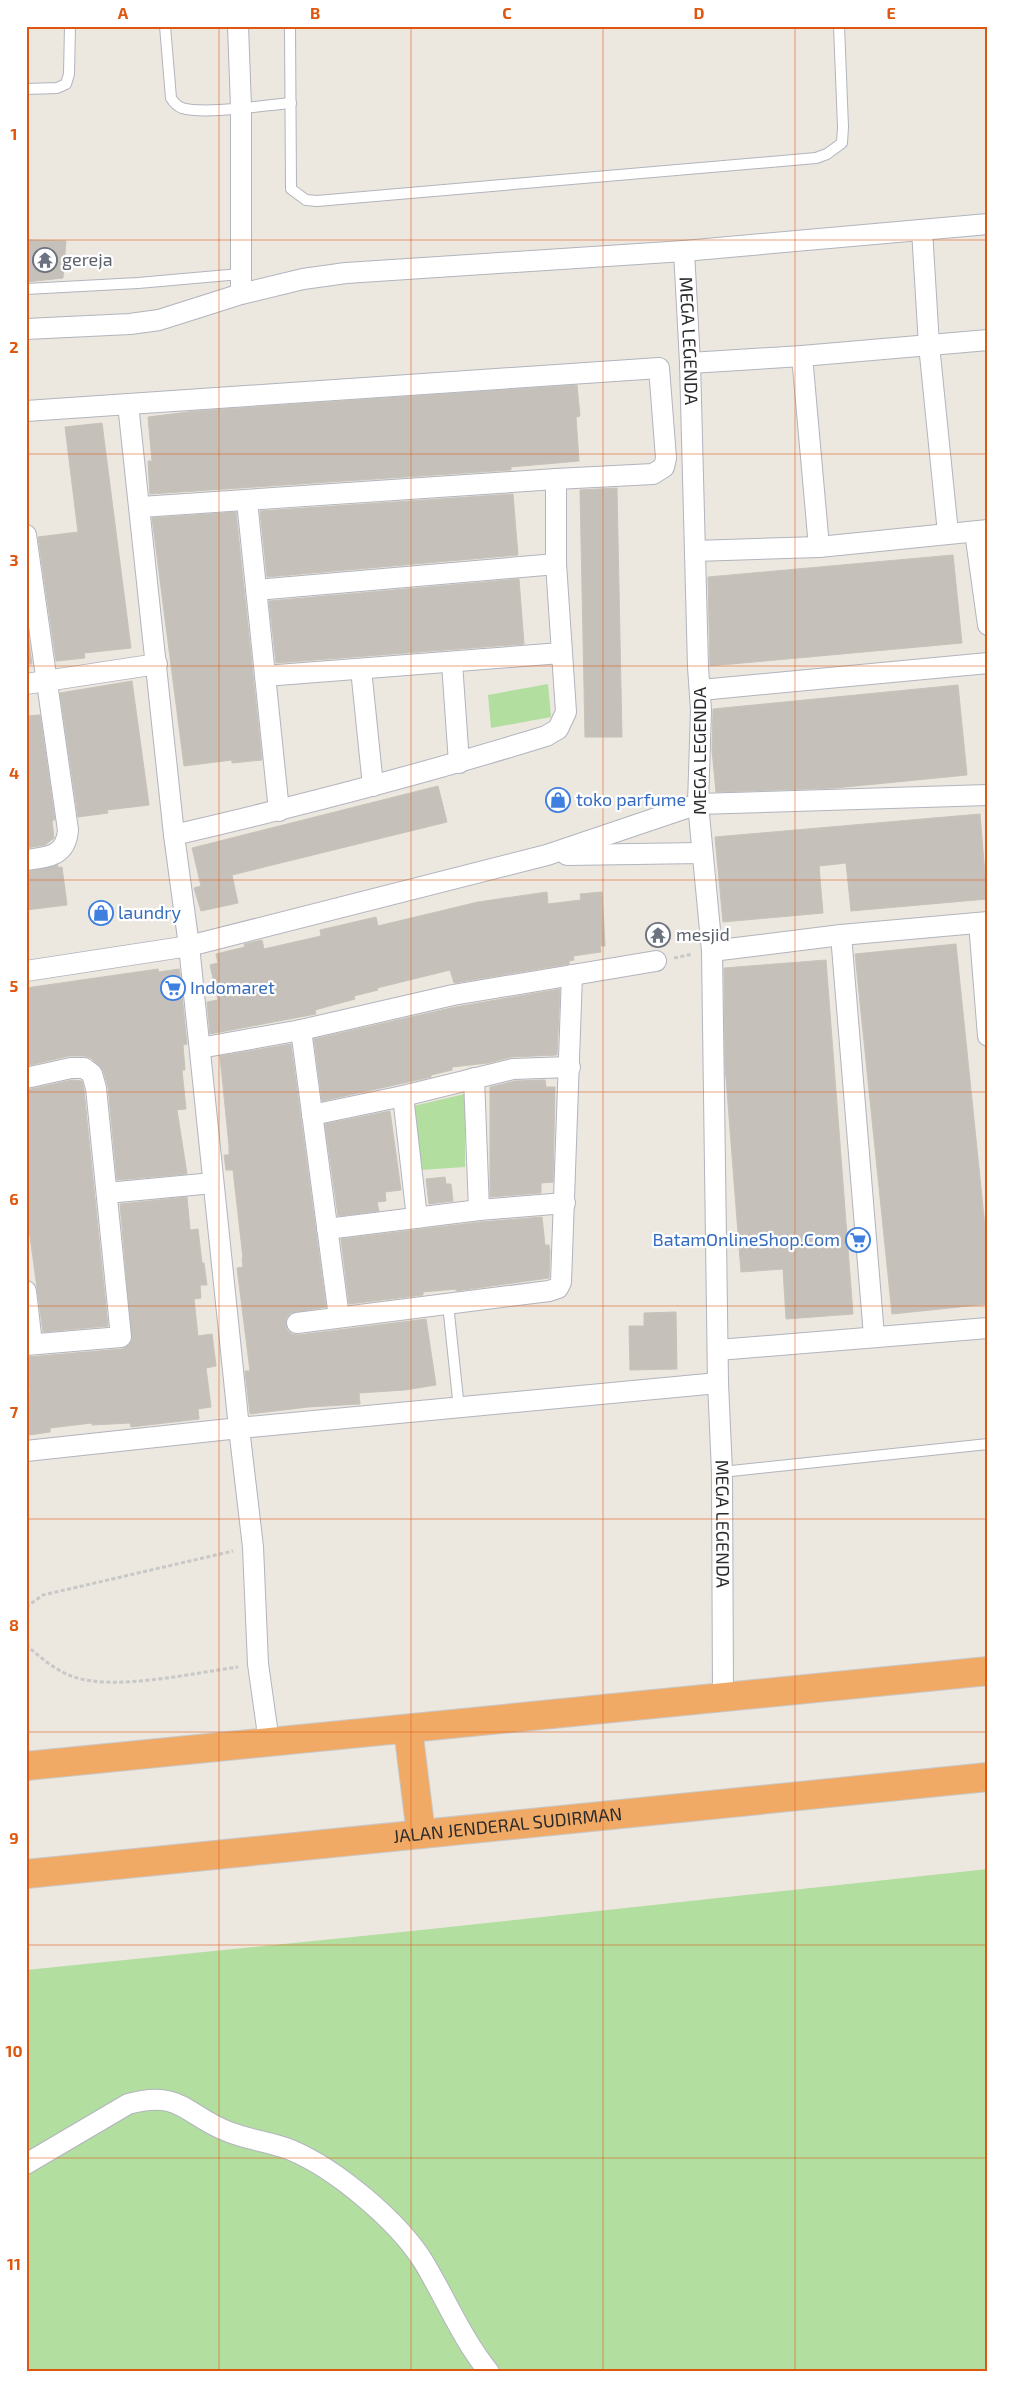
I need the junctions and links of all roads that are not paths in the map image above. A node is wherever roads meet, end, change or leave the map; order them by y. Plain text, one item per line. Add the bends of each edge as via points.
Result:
1 (70, 26) edge
2 (165, 26) edge
3 (238, 26) edge
4 (290, 26) edge
5 (839, 26) edge
6 (26, 89) edge
7 (291, 103) junction
8 (241, 107) junction
9 (988, 224) edge
10 (922, 230) junction
11 (684, 251) junction
12 (240, 274) junction
13 (26, 288) edge
14 (241, 294) junction
15 (26, 329) edge
16 (988, 340) edge
17 (929, 345) junction
18 (802, 356) junction
19 (690, 363) junction
20 (128, 404) junction
21 (26, 411) edge
22 (556, 479) junction
23 (247, 501) junction
24 (141, 507) junction
25 (981, 531) edge
26 (948, 533) junction
27 (26, 536) edge
28 (819, 547) junction
29 (695, 551) junction
30 (556, 564) junction
31 (256, 590) junction
32 (988, 625) edge
33 (561, 653) junction
34 (988, 662) edge
35 (452, 663) junction
36 (157, 664) junction
37 (362, 669) junction
38 (265, 676) junction
39 (36, 683) edge
40 (701, 690) junction
41 (459, 763) junction
42 (373, 786) junction
43 (988, 795) edge
44 (698, 804) junction
45 (280, 811) junction
46 (174, 835) junction
47 (702, 853) junction
48 (547, 856) junction
49 (26, 860) edge
50 (983, 923) edge
51 (841, 935) junction
52 (189, 946) junction
53 (712, 951) junction
54 (656, 961) road end
55 (26, 971) edge
56 (572, 975) junction
57 (301, 1030) junction
58 (988, 1036) edge
59 (200, 1048) junction
60 (570, 1067) junction
61 (26, 1078) edge
62 (474, 1078) junction
63 (403, 1096) junction
64 (312, 1115) junction
65 (213, 1184) junction
66 (107, 1193) junction
67 (565, 1203) junction
68 (479, 1210) junction
69 (417, 1218) junction
70 (327, 1229) junction
71 (26, 1291) edge
72 (448, 1304) junction
73 (339, 1317) junction
74 (297, 1323) dead end
75 (988, 1328) edge
76 (874, 1336) junction
77 (29, 1344) edge
78 (718, 1350) junction
79 (718, 1383) junction
80 (458, 1409) junction
81 (239, 1428) junction
82 (988, 1444) edge
83 (26, 1451) edge
84 (722, 1472) junction
85 (988, 1671) edge
86 (723, 1697) junction
87 (408, 1729) junction
88 (269, 1742) junction
89 (26, 1766) edge
90 (988, 1777) edge
91 (421, 1834) junction
92 (26, 1874) edge
93 (26, 2164) edge
94 (488, 2372) edge

1 - 6 lane via 66,84 58,88
2 - 8 lane via 174,103 181,108 200,110
3 - 8 street
4 - 7 lane
5 - 7 lane via 842,143 816,158 327,201 306,200 291,189
7 - 8 lane
8 - 12 street
9 - 10 street
10 - 11 street
10 - 17 street
11 - 14 street via 346,273 303,279
11 - 19 street, MEGA LEGENDA
12 - 13 lane
12 - 14 street
14 - 15 street via 179,315 142,323
16 - 17 street
17 - 18 street
17 - 26 street
18 - 19 street
18 - 28 street
19 - 29 street, MEGA LEGENDA
20 - 21 street
20 - 22 street via 659,368 664,466 653,474
20 - 24 street
22 - 23 street
22 - 30 street
23 - 24 street
23 - 31 street
24 - 36 street
25 - 26 street
25 - 32 street
26 - 28 street
27 - 39 street
28 - 29 street
29 - 40 street, MEGA LEGENDA
30 - 31 street
30 - 33 street
31 - 38 street
33 - 35 street
33 - 41 street via 566,712 558,729 546,736
34 - 40 street
35 - 37 street
35 - 41 street
36 - 39 street
36 - 46 street
37 - 38 street
37 - 42 street
38 - 45 street
39 - 49 street via 68,830 67,842 60,851
40 - 44 street, MEGA LEGENDA
41 - 42 street
42 - 45 street
43 - 44 street
44 - 47 street, MEGA LEGENDA
44 - 48 street
45 - 46 street
46 - 52 street
47 - 48 street
47 - 53 street, MEGA LEGENDA
48 - 52 street
50 - 51 street
50 - 58 street
51 - 53 street
51 - 76 street
52 - 55 street
52 - 59 street
53 - 78 street, MEGA LEGENDA
54 - 56 street
56 - 57 street via 453,995
56 - 60 street
57 - 59 street
57 - 64 street
59 - 65 street
60 - 62 street via 513,1069
60 - 67 street
61 - 66 street via 71,1068 84,1068 92,1074
62 - 63 street
62 - 68 street
63 - 64 street
63 - 69 street
64 - 70 street
65 - 66 street
65 - 81 street
66 - 77 street via 121,1337
67 - 68 street
67 - 72 street via 558,1288
68 - 69 street
69 - 70 street
70 - 73 street
71 - 77 street
72 - 73 street
72 - 80 lane
73 - 74 street
75 - 76 street
76 - 78 street
78 - 79 street, MEGA LEGENDA
79 - 80 street
79 - 84 street, MEGA LEGENDA
80 - 81 street
81 - 83 street
81 - 88 street via 253,1546 258,1664
82 - 84 lane
84 - 86 street, MEGA LEGENDA
85 - 86 highway
86 - 87 highway
87 - 88 highway
87 - 91 highway
88 - 89 highway
90 - 91 highway, JALAN JENDERAL SUDIRMAN
91 - 92 highway, JALAN JENDERAL SUDIRMAN
93 - 94 street via 128,2104 146,2099 164,2099 184,2106 229,2132 292,2151 356,2192 408,2241

